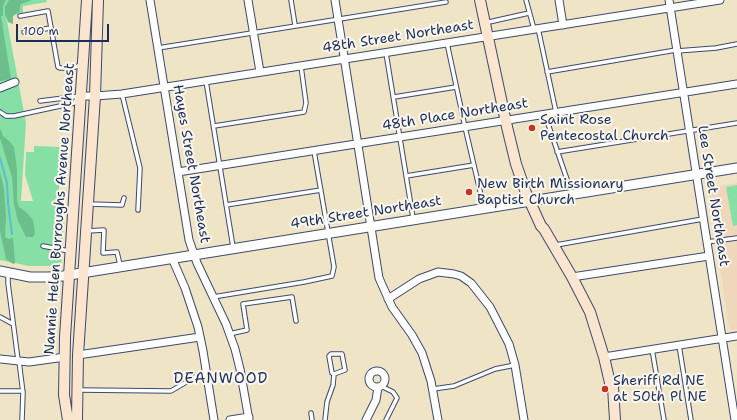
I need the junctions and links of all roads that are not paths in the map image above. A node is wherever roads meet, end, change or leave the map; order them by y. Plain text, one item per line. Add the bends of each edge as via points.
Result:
1 (87, 0) edge
2 (98, 0) edge
3 (150, 0) edge
4 (248, 0) edge
5 (291, 0) edge
6 (335, 0) edge
7 (480, 0) edge
8 (484, 0) edge
9 (526, 0) edge
10 (559, 0) edge
11 (669, 0) edge
12 (720, 0) edge
13 (446, 2) dead end
14 (670, 8) junction
15 (529, 13) junction
16 (20, 16) dead end
17 (338, 19) junction
18 (489, 22) junction
19 (563, 24) junction
20 (295, 26) junction
21 (51, 28) junction
22 (536, 29) junction
23 (24, 32) dead end
24 (253, 32) junction
25 (490, 36) junction
26 (447, 43) junction
27 (737, 44) edge
28 (158, 48) junction
29 (677, 51) junction
30 (386, 52) junction
31 (344, 59) junction
32 (83, 65) junction
33 (301, 66) junction
34 (260, 72) junction
35 (547, 72) junction
36 (206, 81) junction
37 (15, 82) dead end
38 (737, 84) edge
39 (456, 87) junction
40 (0, 88) edge
41 (164, 88) junction
42 (683, 92) junction
43 (122, 94) junction
44 (81, 96) junction
45 (95, 96) junction
46 (394, 97) junction
47 (40, 101) dead end
48 (0, 112) edge
49 (556, 112) junction
50 (545, 114) junction
51 (508, 120) junction
52 (737, 123) edge
53 (214, 126) junction
54 (465, 127) junction
55 (689, 130) junction
56 (400, 137) junction
57 (357, 144) junction
58 (314, 150) junction
59 (557, 152) junction
60 (220, 165) junction
61 (474, 166) junction
62 (737, 168) edge
63 (178, 172) junction
64 (696, 174) junction
65 (406, 176) junction
66 (321, 190) junction
67 (572, 195) junction
68 (124, 198) dead end
69 (532, 201) junction
70 (87, 204) junction
71 (226, 205) junction
72 (484, 209) junction
73 (138, 210) dead end
74 (703, 219) junction
75 (413, 220) junction
76 (370, 226) junction
77 (85, 231) junction
78 (328, 233) junction
79 (737, 238) edge
80 (707, 242) junction
81 (553, 245) junction
82 (42, 246) dead end
83 (233, 248) junction
84 (71, 252) junction
85 (194, 254) junction
86 (709, 256) junction
87 (172, 258) junction
88 (120, 266) junction
89 (4, 272) edge
90 (83, 272) junction
91 (70, 274) junction
92 (572, 277) junction
93 (213, 297) junction
94 (388, 299) junction
95 (0, 317) edge
96 (296, 321) dead end
97 (13, 324) junction
98 (230, 334) junction
99 (737, 336) edge
100 (200, 337) junction
101 (722, 338) junction
102 (679, 345) junction
103 (652, 349) junction
104 (78, 355) junction
105 (64, 357) junction
106 (607, 357) junction
107 (0, 359) edge
108 (19, 361) junction
109 (515, 365) junction
110 (206, 370) junction
111 (334, 374) junction
112 (379, 387) joint
113 (433, 389) junction
114 (77, 390) junction
115 (0, 391) edge
116 (23, 391) junction
117 (735, 401) edge
118 (311, 413) dead end
119 (249, 418) edge
120 (22, 420) edge
121 (68, 420) edge
122 (77, 420) edge
123 (214, 420) edge
124 (230, 420) edge
125 (312, 420) edge
126 (325, 420) edge
127 (366, 420) edge
128 (386, 420) edge
129 (438, 420) edge
130 (524, 420) edge
131 (615, 420) edge
132 (664, 420) edge
133 (691, 420) edge
134 (735, 420) edge

1 - 32 main road, Nannie Helen Burroughs Avenue Northeast
2 - 45 main road, Nannie Helen Burroughs Avenue Northeast
3 - 28 street, Hayes Street Northeast
4 - 24 street
5 - 20 lane
6 - 17 street
7 - 25 main road
8 - 18 main road
9 - 15 lane
10 - 19 street
11 - 14 street, Lee Street Northeast
12 - 14 street, 48th Street Northeast
13 - 17 lane
14 - 19 street, 48th Street Northeast
14 - 29 street, Lee Street Northeast
15 - 18 lane
15 - 22 lane
16 - 21 lane via 48,11
17 - 20 lane
17 - 31 street
18 - 25 main road
19 - 22 street, 48th Street Northeast
20 - 24 lane
21 - 23 lane
21 - 32 lane via 58,67 71,68
22 - 25 street, 48th Street Northeast
22 - 35 lane
24 - 28 lane
24 - 34 street
25 - 26 street, 48th Street Northeast
25 - 51 main road
26 - 30 street, 48th Street Northeast
26 - 39 lane
27 - 29 lane
28 - 41 street, Hayes Street Northeast
29 - 35 lane
29 - 42 street, Lee Street Northeast
30 - 31 street, 48th Street Northeast
30 - 46 lane
31 - 33 street, 48th Street Northeast
31 - 57 street
32 - 44 main road, Nannie Helen Burroughs Avenue Northeast
33 - 34 street, 48th Street Northeast
33 - 53 lane via 306,102 304,112
34 - 36 street, 48th Street Northeast
35 - 49 lane
36 - 41 street, 48th Street Northeast
36 - 53 lane
37 - 40 street
38 - 42 street, 48th Place Northeast
39 - 46 lane
39 - 54 lane
41 - 43 street, 48th Street Northeast
41 - 63 street, Hayes Street Northeast
42 - 49 street, 48th Place Northeast
42 - 55 street, Lee Street Northeast
43 - 45 street, 48th Street Northeast
43 - 73 lane via 140,168
44 - 45 street, 48th Street Northeast
44 - 47 lane
44 - 48 lane via 74,103 14,116 6,116
44 - 84 main road, Nannie Helen Burroughs Avenue Northeast
45 - 70 main road, Nannie Helen Burroughs Avenue Northeast
46 - 56 lane
49 - 50 street, 48th Place Northeast
50 - 51 street, 48th Place Northeast
50 - 59 lane
51 - 54 street, 48th Place Northeast
51 - 69 main road
52 - 55 lane
53 - 60 lane
54 - 56 street, 48th Place Northeast
54 - 61 lane
55 - 59 lane
55 - 64 street, Lee Street Northeast
56 - 57 street, 48th Place Northeast
56 - 65 lane
57 - 58 street, 48th Place Northeast
57 - 76 street
58 - 60 street, 48th Place Northeast
58 - 66 lane
59 - 67 lane
60 - 63 street, 48th Place Northeast
60 - 71 lane
61 - 65 lane
61 - 72 lane
62 - 64 street, 49th Street Northeast
63 - 85 street, Hayes Street Northeast via 188,236
64 - 67 street, 49th Street Northeast
64 - 74 street, Lee Street Northeast
65 - 75 lane
66 - 71 lane
66 - 78 lane
67 - 69 street, 49th Street Northeast
68 - 70 lane via 122,205
69 - 72 street, 49th Street Northeast
69 - 81 main road
70 - 77 main road, Nannie Helen Burroughs Avenue Northeast
71 - 83 lane
72 - 75 street, 49th Street Northeast
74 - 80 street, Lee Street Northeast
74 - 81 lane
75 - 76 street, 49th Street Northeast
76 - 78 street, 49th Street Northeast
76 - 94 street via 379,278
77 - 88 lane via 104,230 103,253 117,252
77 - 90 main road, Nannie Helen Burroughs Avenue Northeast
78 - 83 street, 49th Street Northeast
78 - 93 lane via 334,267 330,277
79 - 80 lane
80 - 86 street, Lee Street Northeast
81 - 92 main road
82 - 84 lane
83 - 85 street, 49th Street Northeast
84 - 91 main road, Nannie Helen Burroughs Avenue Northeast
85 - 87 street, 49th Street Northeast
85 - 93 street, Hayes Street Northeast
86 - 92 street
86 - 101 street, Lee Street Northeast
87 - 88 street, 49th Street Northeast
87 - 100 street via 187,294
88 - 90 street, 49th Street Northeast
89 - 91 street, 49th Street Northeast via 41,277
89 - 97 lane
90 - 91 street, 49th Street Northeast
90 - 104 main road, Nannie Helen Burroughs Avenue Northeast
91 - 105 main road, Nannie Helen Burroughs Avenue Northeast
92 - 106 main road via 596,327 601,332
93 - 98 street, Hayes Street Northeast
94 - 109 street via 419,278 428,275 446,272 461,276 474,286 492,310 507,338
94 - 113 street via 419,348
95 - 97 lane
96 - 98 lane via 292,297 243,304 247,330
97 - 108 lane
98 - 119 street, Hayes Street Northeast via 240,369
99 - 101 street
100 - 104 street
100 - 110 street
101 - 102 street
101 - 117 street, Lee Street Northeast
102 - 103 street
102 - 133 lane
103 - 106 street
103 - 132 lane
104 - 114 main road, Nannie Helen Burroughs Avenue Northeast
105 - 108 street
105 - 121 main road, Nannie Helen Burroughs Avenue Northeast via 64,399
106 - 131 main road via 614,382
107 - 108 street
108 - 116 lane
109 - 113 lane via 494,369 454,386
109 - 130 street
110 - 114 lane via 171,391
110 - 123 street
111 - 111 lane via 329,356 342,354 345,370
111 - 126 lane
112 - 127 street
112 - 128 lane via 391,390 397,398
113 - 129 street
114 - 122 main road, Nannie Helen Burroughs Avenue Northeast
115 - 116 lane
116 - 120 lane
117 - 134 street, Lee Street Northeast
118 - 125 lane
119 - 124 street

